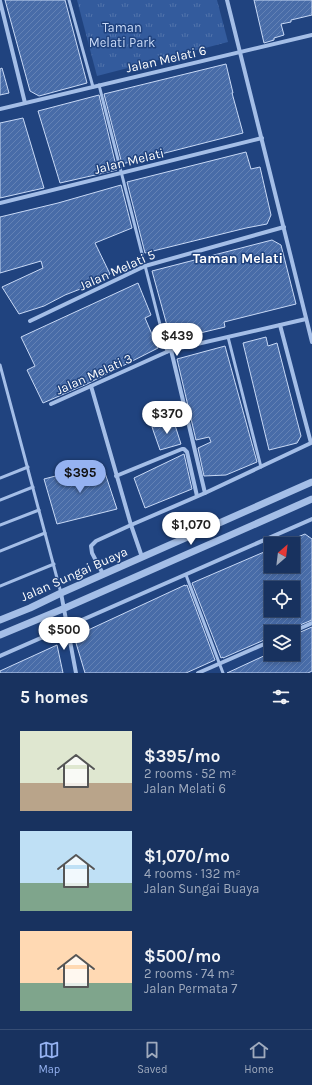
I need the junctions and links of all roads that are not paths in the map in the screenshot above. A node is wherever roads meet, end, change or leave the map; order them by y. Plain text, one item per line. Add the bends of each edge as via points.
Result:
1 (69, 0) edge
2 (227, 0) edge
3 (0, 1) edge
4 (312, 35) edge
5 (241, 52) junction
6 (99, 85) junction
7 (93, 87) junction
8 (25, 103) junction
9 (0, 109) edge
10 (262, 138) junction
11 (121, 173) junction
12 (0, 203) edge
13 (284, 227) junction
14 (145, 266) junction
15 (306, 318) junction
16 (30, 321) dead end
17 (280, 325) junction
18 (228, 337) junction
19 (312, 342) edge
20 (169, 351) junction
21 (0, 365) edge
22 (91, 386) junction
23 (51, 404) dead end
24 (28, 467) junction
25 (261, 467) junction
26 (116, 476) junction
27 (0, 478) edge
28 (312, 482) edge
29 (33, 487) junction
30 (205, 493) junction
31 (197, 496) junction
32 (312, 499) edge
33 (0, 500) edge
34 (39, 510) junction
35 (312, 520) edge
36 (0, 525) edge
37 (131, 525) junction
38 (45, 533) junction
39 (0, 551) edge
40 (142, 557) junction
41 (54, 564) junction
42 (102, 574) junction
43 (186, 575) junction
44 (0, 586) edge
45 (61, 593) junction
46 (65, 608) junction
47 (0, 620) edge
48 (312, 623) edge
49 (68, 626) junction
50 (300, 628) edge
51 (0, 635) edge
52 (264, 644) edge
53 (0, 656) edge
54 (219, 664) junction
55 (76, 673) edge
56 (198, 673) edge
57 (224, 673) edge

1 - 7 lane
2 - 5 street
3 - 8 street
4 - 5 street, Jalan Melati 6
5 - 6 street, Jalan Melati 6
5 - 10 street
6 - 7 street, Jalan Melati 6
6 - 11 lane
7 - 8 street, Jalan Melati 6
8 - 9 street, Jalan Melati 6
10 - 11 street, Jalan Melati
10 - 13 street
11 - 12 street, Jalan Melati
11 - 14 lane
13 - 14 street, Jalan Melati 5
13 - 15 street
14 - 16 street, Jalan Melati 5
14 - 20 lane
15 - 17 street, Jalan Melati 3
15 - 19 street
17 - 18 street, Jalan Melati 3
17 - 25 street via 311,444
18 - 20 street, Jalan Melati 3
18 - 25 lane
20 - 22 street, Jalan Melati 3
20 - 30 street
21 - 24 lane
22 - 23 street, Jalan Melati 3
22 - 26 street
24 - 27 lane
24 - 29 lane
25 - 30 street
26 - 31 street via 184,449 187,452
26 - 37 street
28 - 40 street, Jalan Sungai Buaya
29 - 33 lane
29 - 34 lane
30 - 31 street
31 - 37 street
32 - 46 street, Jalan Sungai Buaya
34 - 36 lane
34 - 38 lane
35 - 43 street
37 - 40 street
37 - 42 street via 96,541 92,546 92,553
38 - 39 lane
38 - 41 lane
40 - 42 street, Jalan Sungai Buaya
41 - 44 lane
41 - 45 lane
42 - 45 street, Jalan Sungai Buaya
43 - 49 street
43 - 54 lane
45 - 46 street
45 - 47 street, Jalan Sungai Buaya
46 - 49 street
46 - 51 street, Jalan Sungai Buaya
48 - 50 street
49 - 53 street
49 - 55 street
52 - 54 street
54 - 56 street
54 - 57 lane

